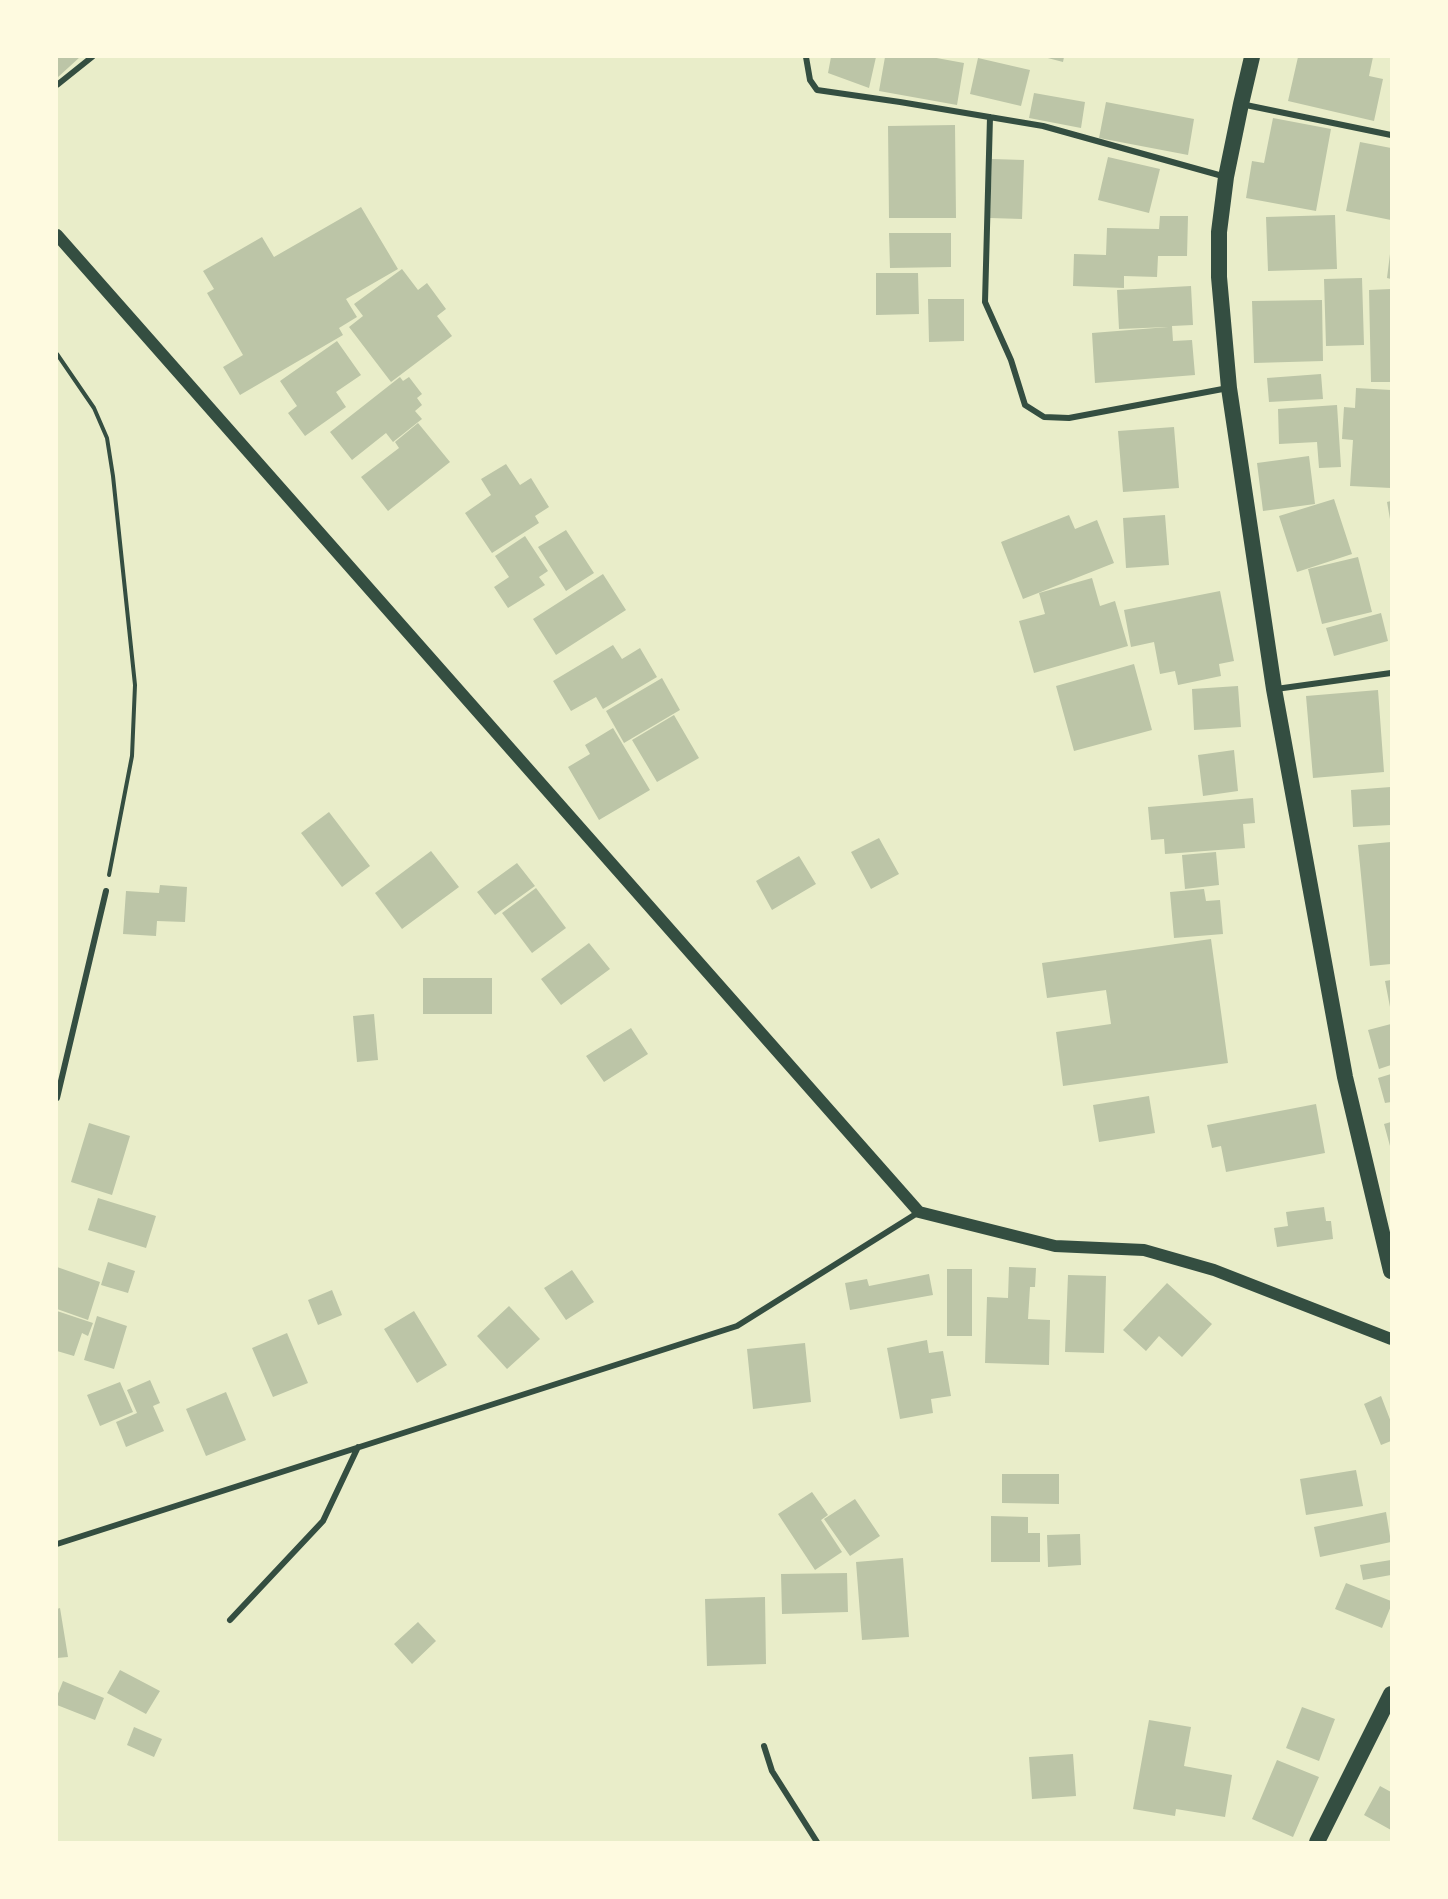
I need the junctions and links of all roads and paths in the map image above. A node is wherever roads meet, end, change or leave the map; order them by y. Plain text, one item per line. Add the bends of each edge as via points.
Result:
1 (92, 57) edge
2 (806, 57) edge
3 (1252, 57) edge
4 (57, 85) edge
5 (1241, 104) junction
6 (990, 117) junction
7 (1391, 135) edge
8 (1226, 177) junction
9 (57, 235) edge
10 (57, 354) edge
11 (1228, 388) junction
12 (1391, 673) edge
13 (1274, 689) junction
14 (106, 891) joint
15 (57, 1098) edge
16 (919, 1212) junction
17 (1391, 1271) edge
18 (1391, 1339) edge
19 (358, 1447) junction
20 (57, 1544) edge
21 (230, 1620) dead end
22 (1391, 1694) edge
23 (764, 1746) dead end
24 (817, 1842) edge
25 (1317, 1842) edge

1 - 4 street
2 - 6 street via 810,80 817,90
3 - 5 highway
5 - 7 street
5 - 8 highway
6 - 8 street via 1042,126
6 - 11 street via 985,302 1011,360 1025,405 1044,417 1070,418
8 - 11 highway via 1219,232
9 - 16 main road
10 - 14 path via 94,408 107,438 135,685 132,756
11 - 13 highway
12 - 13 street
13 - 17 highway via 1345,1077
14 - 15 street
16 - 18 main road via 1055,1246 1144,1250 1214,1270
16 - 19 street via 736,1326
19 - 20 street
19 - 21 street via 323,1521
22 - 25 highway
23 - 24 street via 771,1771

